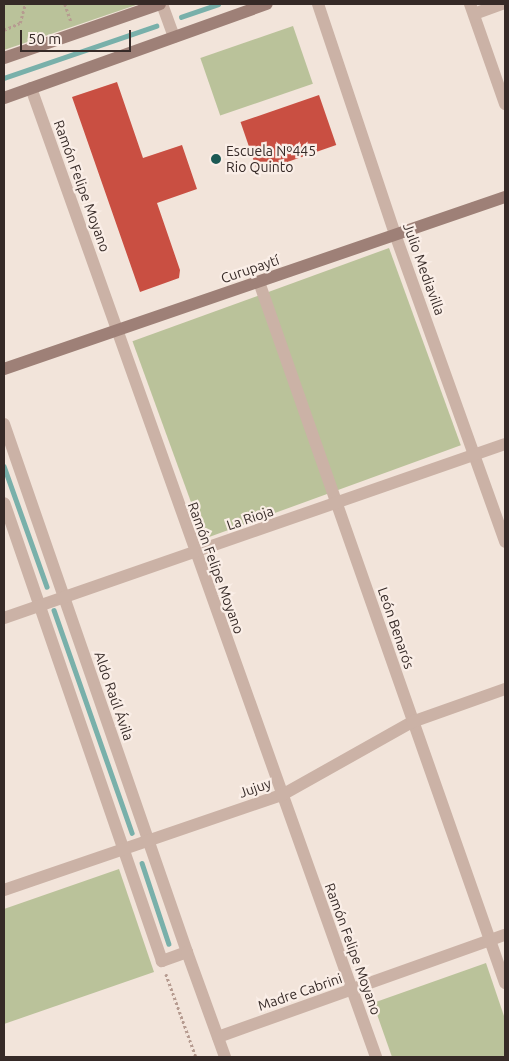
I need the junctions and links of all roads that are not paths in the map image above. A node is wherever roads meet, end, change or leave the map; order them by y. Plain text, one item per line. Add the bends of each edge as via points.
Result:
1 (161, 4) edge
2 (267, 4) edge
3 (318, 4) edge
4 (502, 4) edge
5 (472, 9) edge
6 (174, 37) junction
7 (4, 58) edge
8 (31, 88) junction
9 (4, 98) edge
10 (505, 104) edge
11 (505, 196) edge
12 (396, 234) junction
13 (258, 282) junction
14 (118, 331) junction
15 (4, 369) edge
16 (4, 424) edge
17 (505, 444) edge
18 (475, 454) junction
19 (4, 503) edge
20 (336, 504) junction
21 (505, 542) edge
22 (195, 553) junction
23 (65, 598) junction
24 (40, 605) junction
25 (4, 618) edge
26 (505, 688) edge
27 (412, 722) junction
28 (282, 795) junction
29 (148, 840) junction
30 (123, 849) junction
31 (4, 890) edge
32 (505, 936) edge
33 (490, 941) junction
34 (187, 952) junction
35 (505, 983) edge
36 (352, 989) junction
37 (218, 1037) junction
38 (225, 1057) edge
39 (376, 1057) edge

1 - 6 street
1 - 7 street
2 - 6 street
3 - 12 street, Julio Mediavilla
4 - 5 street
5 - 10 street
6 - 8 street
8 - 9 street
8 - 14 street, Ramón Felipe Moyano
11 - 12 street, Curupaytí
12 - 13 street, Curupaytí
12 - 18 street, Julio Mediavilla
13 - 14 street, Curupaytí
13 - 20 street, León Benarós
14 - 15 street, Curupaytí
14 - 22 street, Ramón Felipe Moyano
16 - 23 street, Aldo Raúl Ávila
17 - 18 street, La Rioja
18 - 20 street, La Rioja
18 - 21 street, Julio Mediavilla
19 - 24 street
20 - 22 street, La Rioja
20 - 27 street, León Benarós
22 - 23 street, La Rioja
22 - 28 street, Ramón Felipe Moyano
23 - 24 street, La Rioja
23 - 29 street, Aldo Raúl Ávila
24 - 25 street, La Rioja
24 - 30 street
26 - 27 street, Jujuy
27 - 28 street, Jujuy
27 - 33 street, León Benarós
28 - 29 street, Jujuy
28 - 36 street, Ramón Felipe Moyano
29 - 30 street, Jujuy
29 - 34 street, Aldo Raúl Ávila
30 - 31 street, Jujuy
30 - 34 street via 162,961
32 - 33 street, Madre Cabrini
33 - 35 street, León Benarós
33 - 36 street, Madre Cabrini
34 - 37 street, Aldo Raúl Ávila
36 - 37 street, Madre Cabrini
36 - 39 street, Ramón Felipe Moyano
37 - 38 street

